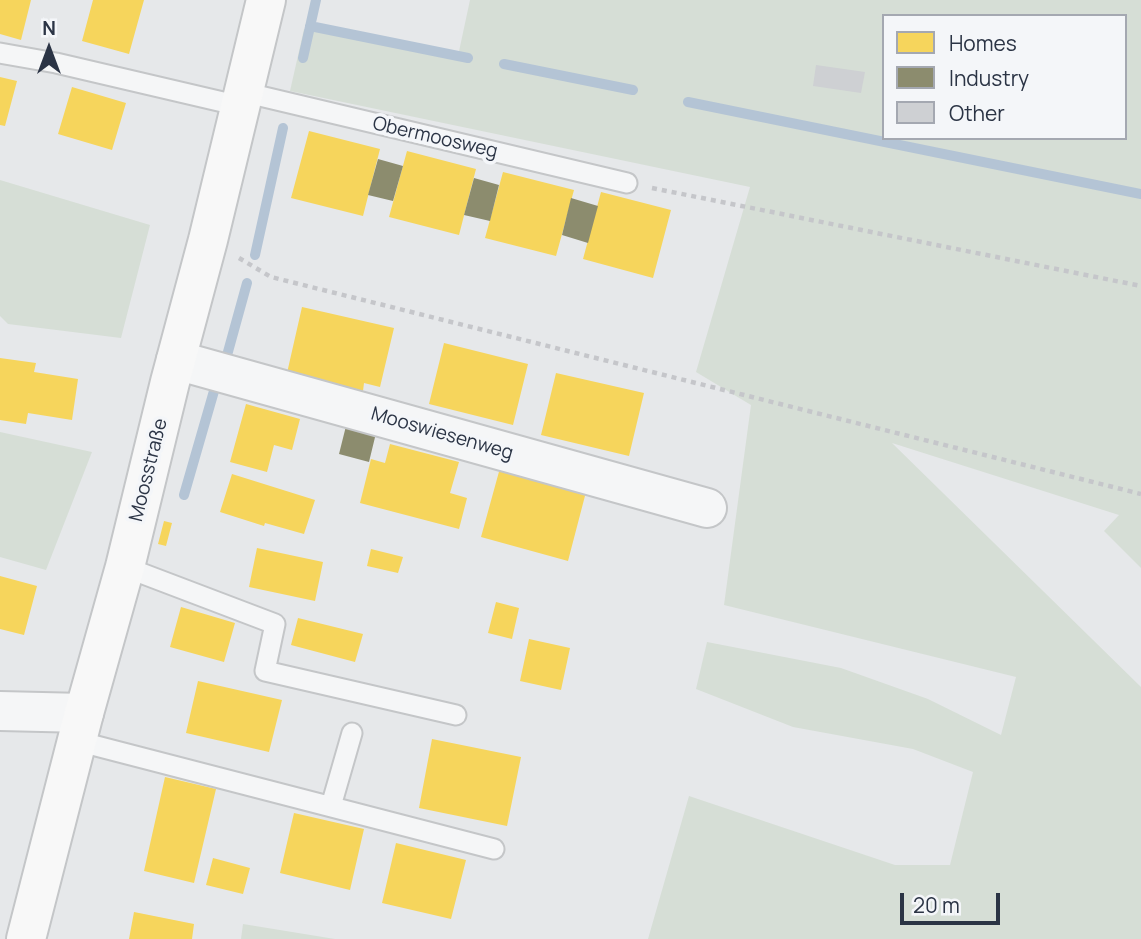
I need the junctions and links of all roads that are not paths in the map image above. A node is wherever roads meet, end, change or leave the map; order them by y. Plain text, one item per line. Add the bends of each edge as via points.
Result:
1 (266, 0) edge
2 (0, 53) edge
3 (241, 99) junction
4 (627, 183) road end
5 (176, 360) junction
6 (707, 508) dead end
7 (125, 567) junction
8 (0, 711) edge
9 (456, 715) dead end
10 (80, 727) junction
11 (352, 733) dead end
12 (331, 806) junction
13 (494, 849) dead end
14 (26, 939) edge

1 - 3 street, Moosstraße
2 - 3 lane, Obermoosweg
3 - 4 lane, Obermoosweg
3 - 5 street, Moosstraße
5 - 6 street, Mooswiesenweg
5 - 7 street, Moosstraße
7 - 9 lane via 275,624 265,671
7 - 10 street, Moosstraße
8 - 10 street
10 - 12 lane
10 - 14 street, Moosstraße
11 - 12 lane
12 - 13 lane

